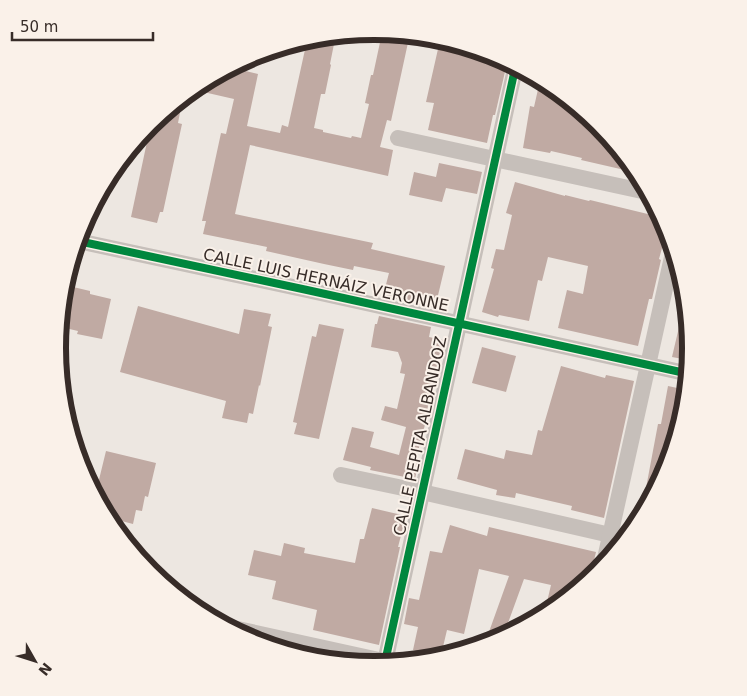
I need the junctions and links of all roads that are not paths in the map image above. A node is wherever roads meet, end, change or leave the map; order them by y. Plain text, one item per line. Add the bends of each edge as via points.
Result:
1 (514, 74) edge
2 (398, 138) dead end
3 (495, 158) junction
4 (638, 190) edge
5 (84, 242) edge
6 (670, 265) edge
7 (459, 324) junction
8 (649, 365) junction
9 (681, 372) edge
10 (341, 476) dead end
11 (422, 492) junction
12 (615, 536) edge
13 (257, 633) edge
14 (355, 655) edge
15 (387, 655) edge

1 - 3 street, CALLE PEPITA ALBANDOZ
2 - 3 street
3 - 4 street
3 - 7 street, CALLE PEPITA ALBANDOZ
5 - 7 street, CALLE LUIS HERNÁIZ VERONNE
6 - 8 street
7 - 8 street, CALLE LUIS HERNÁIZ VERONNE
7 - 11 street, CALLE PEPITA ALBANDOZ
8 - 9 street, CALLE LUIS HERNÁIZ VERONNE
8 - 12 street
10 - 11 street
11 - 12 street
11 - 15 street, CALLE PEPITA ALBANDOZ
13 - 14 street

